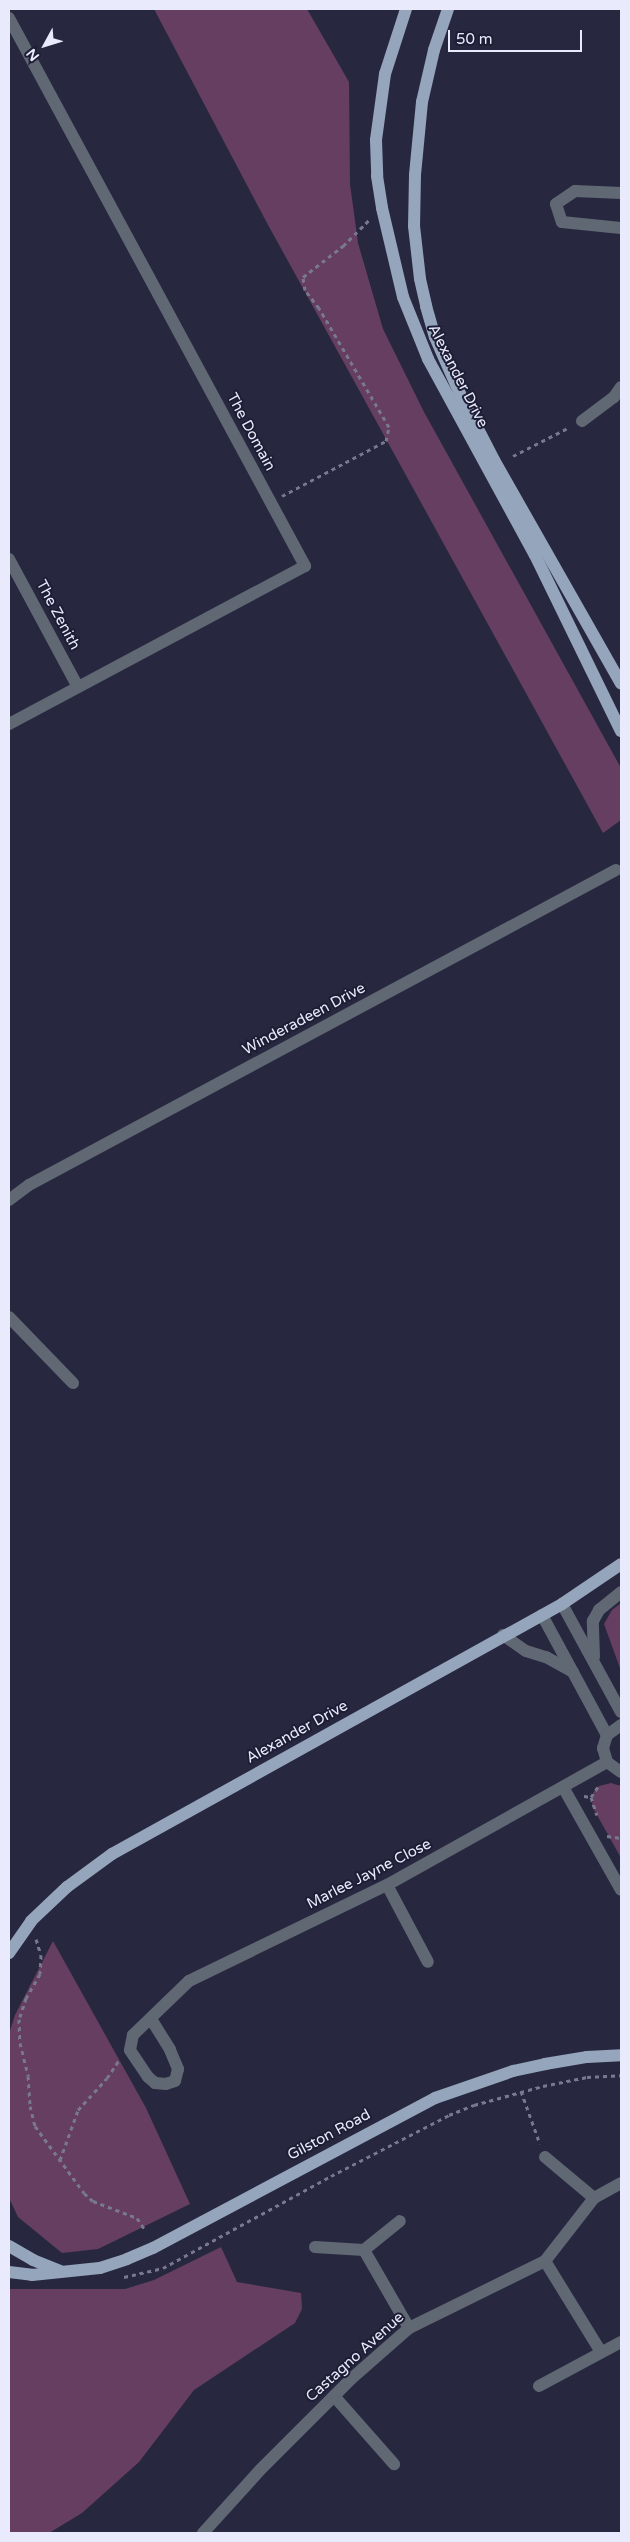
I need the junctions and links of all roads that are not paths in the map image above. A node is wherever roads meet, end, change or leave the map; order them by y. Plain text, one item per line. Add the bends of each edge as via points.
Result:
1 (406, 9) edge
2 (448, 9) edge
3 (9, 18) edge
4 (621, 193) edge
5 (621, 228) edge
6 (621, 387) edge
7 (582, 420) road end
8 (9, 559) edge
9 (621, 684) edge
10 (78, 687) junction
11 (9, 724) edge
12 (621, 731) edge
13 (616, 870) dead end
14 (9, 1200) edge
15 (9, 1317) edge
16 (73, 1383) dead end
17 (621, 1564) edge
18 (621, 1592) edge
19 (562, 1604) junction
20 (542, 1615) junction
21 (503, 1636) junction
22 (594, 1661) junction
23 (573, 1672) junction
24 (621, 1712) edge
25 (621, 1726) edge
26 (607, 1735) junction
27 (607, 1762) junction
28 (621, 1772) edge
29 (563, 1787) junction
30 (387, 1885) junction
31 (621, 1890) edge
32 (9, 1953) edge
33 (428, 1962) dead end
34 (151, 2019) junction
35 (621, 2055) edge
36 (545, 2157) road end
37 (621, 2183) edge
38 (594, 2198) junction
39 (400, 2221) dead end
40 (9, 2246) edge
41 (315, 2248) dead end
42 (364, 2250) junction
43 (545, 2261) junction
44 (62, 2271) junction
45 (9, 2272) edge
46 (408, 2328) junction
47 (621, 2342) edge
48 (601, 2352) junction
49 (540, 2386) dead end
50 (334, 2396) junction
51 (394, 2464) dead end
52 (203, 2533) edge

1 - 12 main road, Alexander Drive via 385,74 376,140 382,208 403,297 428,359 535,555
2 - 9 main road, Alexander Drive via 422,102 415,175 414,226 426,306 435,337 460,394 494,460
3 - 10 street, The Domain via 305,566
4 - 5 street via 575,191 556,204 562,222
6 - 7 street via 614,398
8 - 10 street, The Zenith
10 - 11 street, The Domain
13 - 14 street, Winderadeen Drive via 37,1180
15 - 16 street
17 - 19 main road, Alexander Drive
18 - 22 street via 599,1610 593,1621
19 - 20 main road, Alexander Drive
19 - 22 street
20 - 21 main road, Alexander Drive
20 - 23 street
21 - 23 street via 526,1651 546,1656
21 - 32 main road, Alexander Drive via 112,1854 67,1887 31,1921
22 - 24 street
23 - 26 street
25 - 26 street
26 - 27 street via 603,1748
27 - 28 street
27 - 29 street, Marlee Jayne Close
29 - 30 street, Marlee Jayne Close
29 - 31 street
30 - 33 street
30 - 34 street, Marlee Jayne Close via 189,1981
34 - 34 street, Marlee Jayne Close via 178,2069 175,2081 166,2084 148,2077 130,2050 133,2035
35 - 44 main road, Gilston Road via 544,2064 461,2088 410,2109 153,2248 100,2268
36 - 38 street
37 - 38 street, Castagno Avenue
38 - 43 street, Castagno Avenue
39 - 42 street
40 - 44 main road, Gilston Road
41 - 42 street
42 - 46 street
43 - 46 street, Castagno Avenue
43 - 48 street
44 - 45 main road, Gilston Road via 32,2275
46 - 50 street, Castagno Avenue
47 - 48 street
48 - 49 street
50 - 51 street
50 - 52 street, Castagno Avenue via 261,2468

